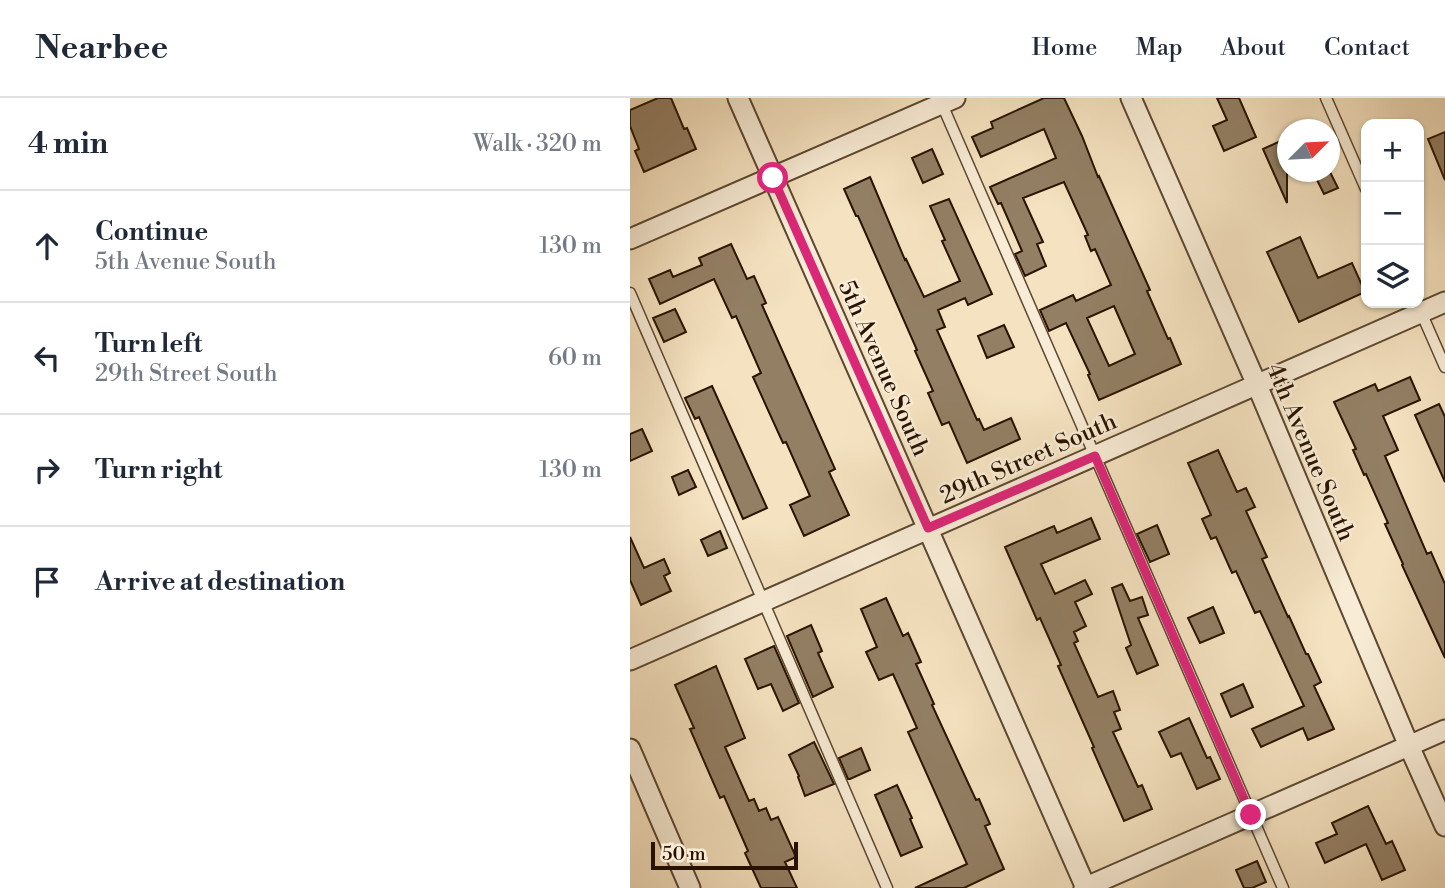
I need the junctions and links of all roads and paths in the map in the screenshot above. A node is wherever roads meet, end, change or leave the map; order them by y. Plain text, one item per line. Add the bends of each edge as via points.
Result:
1 (738, 98) edge
2 (1131, 98) edge
3 (1326, 98) edge
4 (945, 100) edge
5 (773, 178) junction
6 (1363, 182) edge
7 (630, 239) edge
8 (630, 293) edge
9 (1445, 302) edge
10 (1424, 307) edge
11 (1419, 308) edge
12 (1445, 367) edge
13 (1257, 385) junction
14 (1095, 456) junction
15 (928, 528) junction
16 (762, 601) junction
17 (630, 660) edge
18 (1445, 730) edge
19 (1409, 746) junction
20 (630, 749) edge
21 (1251, 815) junction
22 (1445, 826) edge
23 (690, 888) edge
24 (887, 888) edge
25 (1085, 888) edge
26 (1283, 888) edge

1 - 5 street, 5th Avenue South
2 - 13 street, 4th Avenue South
3 - 6 lane
4 - 5 street
4 - 14 lane
5 - 7 street
5 - 15 street, 5th Avenue South
8 - 16 lane
9 - 10 street, 29th Street South
11 - 12 lane
11 - 13 street, 29th Street South
13 - 14 street, 29th Street South
13 - 19 street, 4th Avenue South
14 - 15 street, 29th Street South
14 - 21 lane
15 - 16 street, 29th Street South
15 - 25 street, 5th Avenue South
16 - 17 street, 29th Street South
16 - 24 lane
18 - 19 street
19 - 21 street
19 - 22 street, 4th Avenue South
20 - 23 street
21 - 25 street
21 - 26 lane

